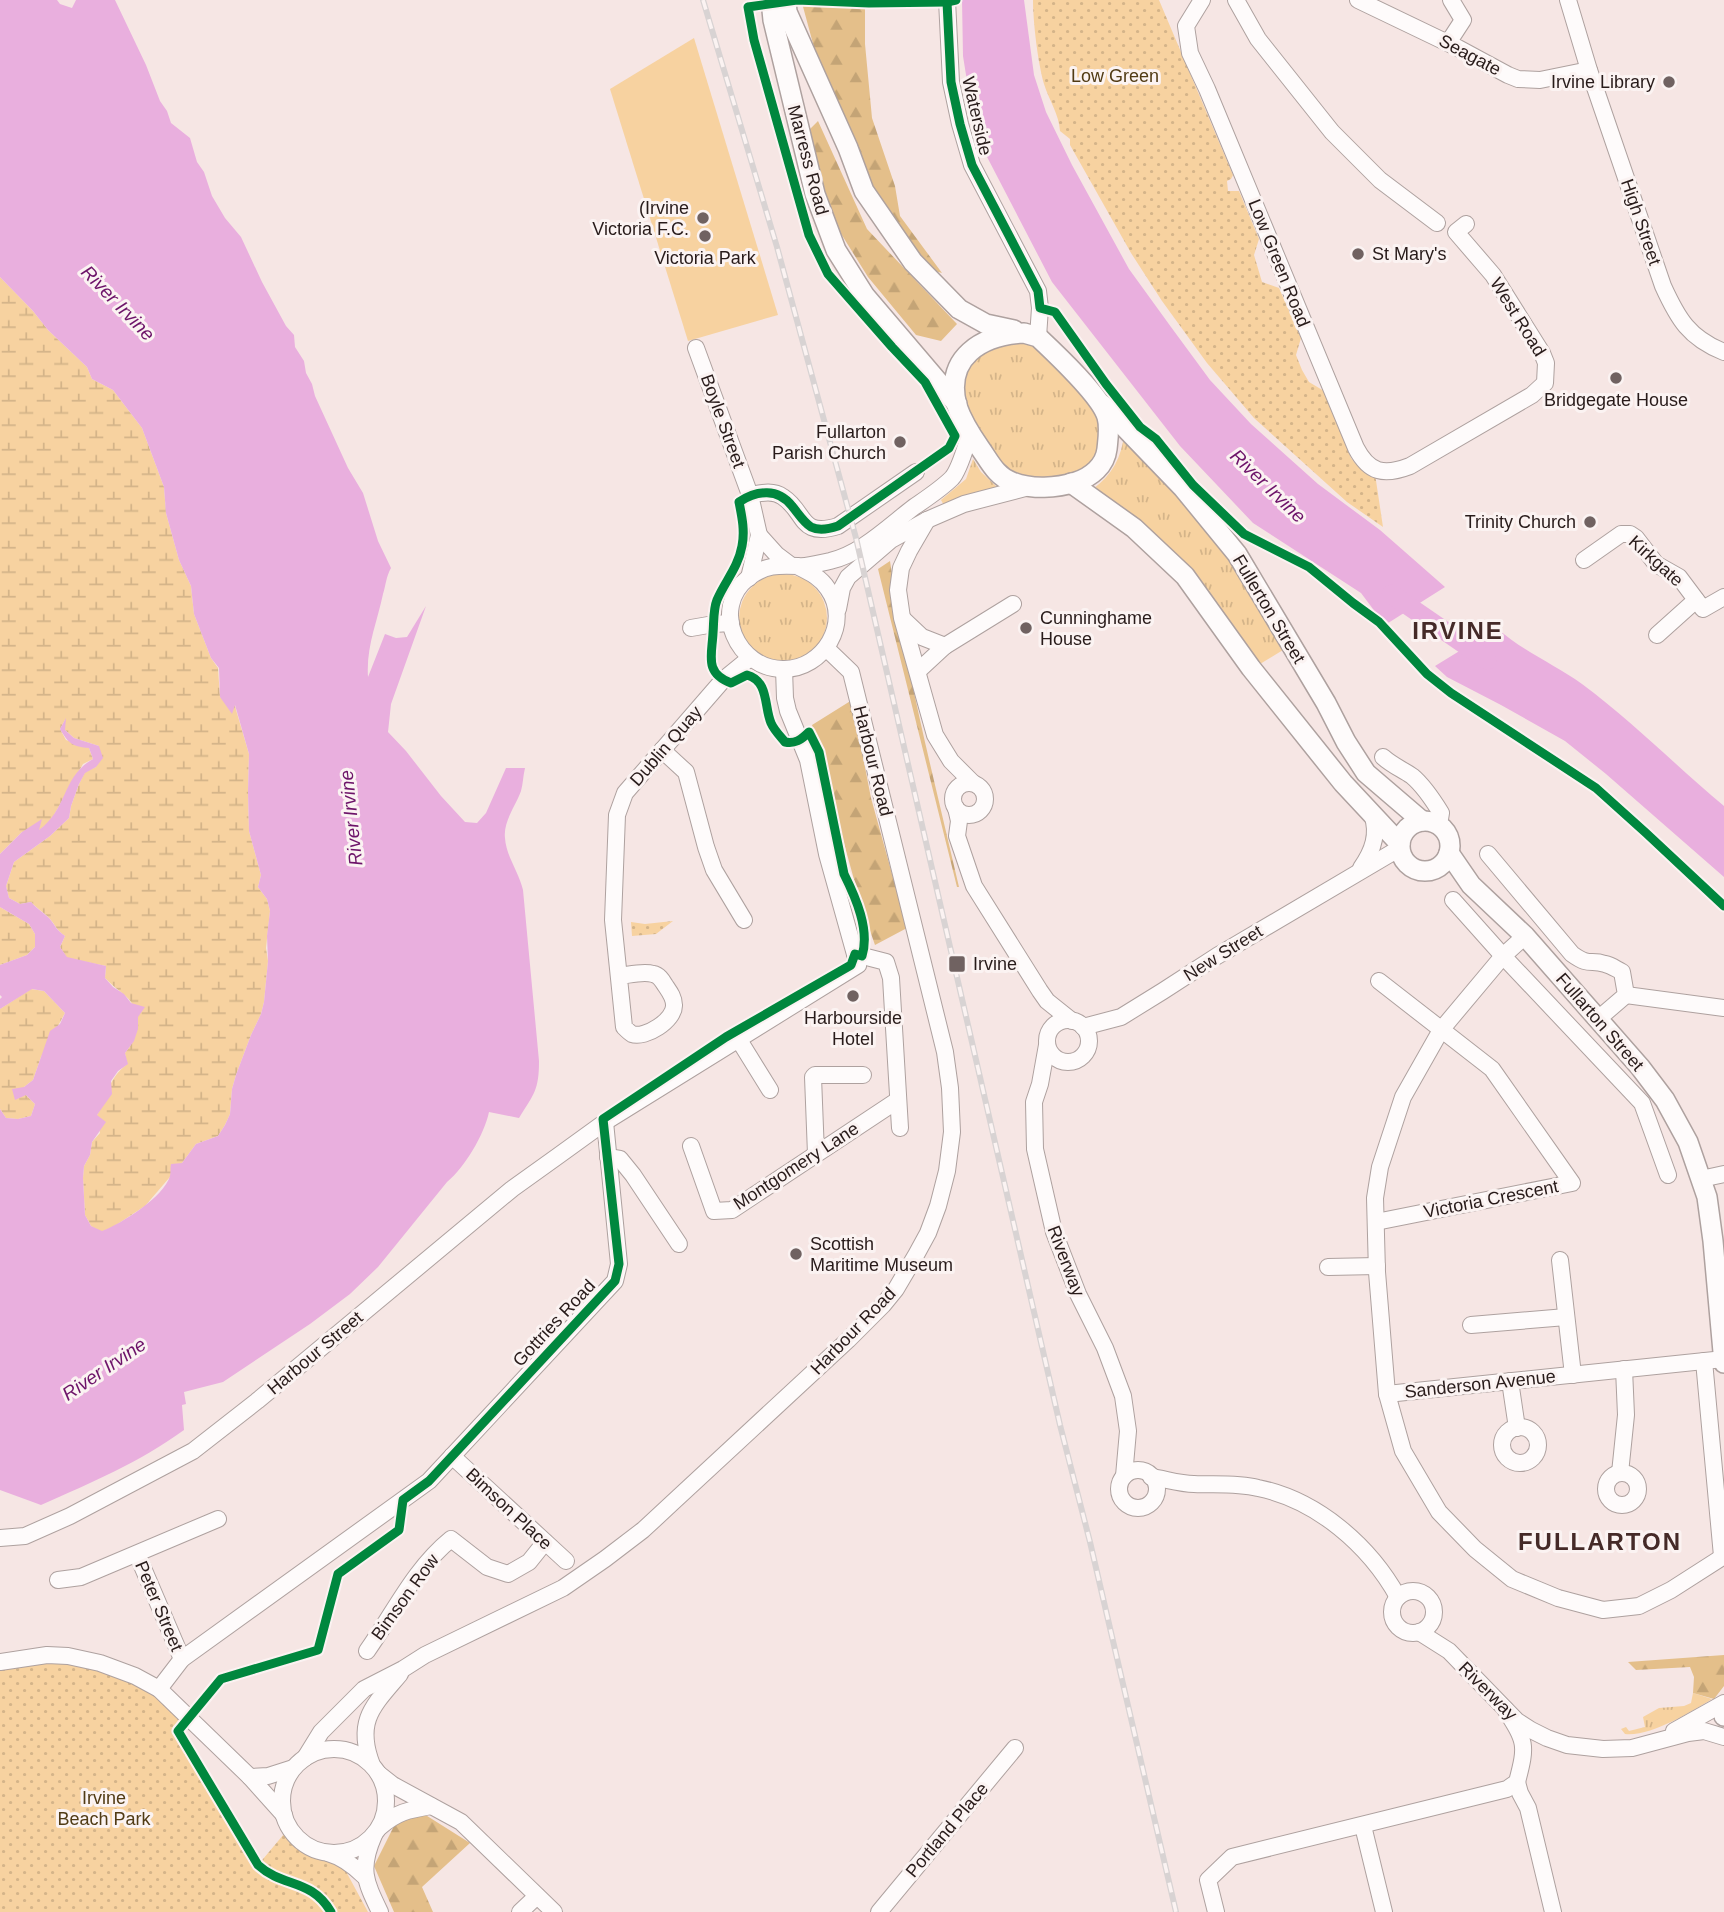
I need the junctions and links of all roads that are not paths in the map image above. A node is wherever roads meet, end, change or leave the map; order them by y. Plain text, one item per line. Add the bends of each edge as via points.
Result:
1 (771, 0) edge
2 (786, 0) edge
3 (947, 0) edge
4 (1202, 0) edge
5 (1236, 0) edge
6 (1358, 0) edge
7 (1451, 0) edge
8 (1567, 0) edge
9 (1448, 43) junction
10 (1589, 70) junction
11 (1437, 223) dead end
12 (1466, 224) dead end
13 (1031, 335) junction
14 (696, 348) dead end
15 (1724, 352) edge
16 (957, 404) junction
17 (1102, 405) junction
18 (970, 434) junction
19 (1399, 470) joint
20 (916, 472) dead end
21 (1071, 483) junction
22 (1032, 486) junction
23 (750, 495) junction
24 (927, 520) junction
25 (759, 535) junction
26 (1584, 560) dead end
27 (794, 566) junction
28 (749, 578) junction
29 (1724, 597) edge
30 (1696, 600) junction
31 (1013, 604) dead end
32 (837, 614) junction
33 (902, 618) junction
34 (731, 623) junction
35 (691, 628) dead end
36 (1657, 635) dead end
37 (945, 646) junction
38 (826, 648) junction
39 (750, 658) junction
40 (784, 669) junction
41 (918, 671) junction
42 (662, 750) junction
43 (1382, 757) dead end
44 (973, 783) junction
45 (956, 808) junction
46 (1372, 813) junction
47 (976, 814) junction
48 (1431, 823) junction
49 (1400, 846) junction
50 (963, 850) junction
51 (1488, 854) dead end
52 (1444, 860) junction
53 (1360, 870) junction
54 (1453, 900) dead end
55 (744, 920) dead end
56 (1525, 936) junction
57 (1503, 956) junction
58 (857, 960) junction
59 (619, 976) dead end
60 (1379, 981) dead end
61 (1626, 995) junction
62 (1048, 1001) junction
63 (1724, 1008) edge
64 (1598, 1019) junction
65 (1078, 1024) junction
66 (1441, 1030) junction
67 (1049, 1038) junction
68 (739, 1040) junction
69 (1061, 1061) junction
70 (857, 1079) dead end
71 (1040, 1084) junction
72 (769, 1090) dead end
73 (898, 1100) junction
74 (605, 1122) junction
75 (900, 1128) dead end
76 (691, 1146) dead end
77 (816, 1154) junction
78 (608, 1157) junction
79 (1724, 1174) edge
80 (1668, 1175) dead end
81 (1701, 1179) junction
82 (1376, 1222) junction
83 (679, 1244) dead end
84 (1560, 1260) dead end
85 (1377, 1266) junction
86 (1328, 1267) dead end
87 (1566, 1317) junction
88 (1471, 1325) dead end
89 (1717, 1361) edge
90 (1624, 1369) junction
91 (1573, 1375) junction
92 (1510, 1381) junction
93 (1387, 1394) junction
94 (1517, 1428) dead end
95 (1128, 1431) junction
96 (452, 1456) junction
97 (1620, 1473) dead end
98 (1150, 1475) junction
99 (1124, 1476) junction
100 (1190, 1484) junction
101 (1149, 1504) junction
102 (218, 1519) dead end
103 (0, 1538) edge
104 (545, 1542) junction
105 (137, 1554) junction
106 (1723, 1556) edge
107 (566, 1561) dead end
108 (58, 1580) dead end
109 (1402, 1594) junction
110 (1434, 1619) junction
111 (1419, 1632) junction
112 (367, 1651) dead end
113 (1449, 1651) junction
114 (182, 1659) junction
115 (0, 1662) edge
116 (403, 1669) junction
117 (159, 1689) junction
118 (1724, 1703) edge
119 (1724, 1708) edge
120 (1505, 1709) junction
121 (1724, 1716) edge
122 (1724, 1737) edge
123 (1650, 1744) junction
124 (1015, 1748) dead end
125 (1582, 1748) junction
126 (1524, 1757) junction
127 (299, 1763) junction
128 (375, 1769) junction
129 (250, 1777) junction
130 (1517, 1782) junction
131 (431, 1806) junction
132 (284, 1815) junction
133 (1363, 1826) junction
134 (376, 1832) junction
135 (317, 1850) junction
136 (365, 1875) junction
137 (537, 1896) junction
138 (380, 1912) edge
139 (520, 1912) edge
140 (554, 1912) edge
141 (879, 1912) edge
142 (1216, 1912) edge
143 (1384, 1912) edge
144 (1553, 1912) edge

1 - 16 main road, Marress Road via 814,194 836,250 865,296
2 - 13 main road, Marress Road via 787,12 864,191 913,262 959,309 986,324
3 - 13 street, Waterside via 951,82 960,124 972,165 1038,291 1040,308
4 - 19 street, Low Green Road via 1186,26 1190,53 1356,448 1367,466
5 - 11 street via 1258,39 1332,132 1380,180
6 - 9 street, Seagate
7 - 9 street via 1463,20
8 - 10 street, High Street
9 - 10 street, Seagate via 1518,79 1539,80
10 - 15 street, High Street via 1673,307 1691,333
12 - 19 street, West Road via 1456,232 1493,275 1542,353 1545,383 1532,395
13 - 16 main road via 1005,334 972,349 954,382
13 - 17 main road
14 - 23 street, Boyle Street
16 - 18 main road
17 - 21 main road via 1108,420 1107,455 1085,479
17 - 48 main road, Fullerton Street via 1183,488 1237,554 1366,773
18 - 22 main road via 995,472
18 - 27 street via 954,476 864,546 834,560
20 - 23 street via 838,526 825,530 812,527 782,495
21 - 22 main road
21 - 46 main road via 1134,528 1185,576 1251,668
22 - 24 street via 964,504
23 - 25 street, Boyle Street
24 - 32 street via 891,540 848,577
24 - 33 street via 901,568
25 - 27 street
25 - 28 street
26 - 30 street, Kirkgate via 1621,534 1630,534 1656,564 1679,577
27 - 28 street via 778,565
27 - 32 street via 817,576 830,591
28 - 34 street via 736,593
29 - 30 street, Kirkgate via 1703,609
30 - 36 street
31 - 37 street
32 - 38 street
33 - 37 street via 922,637
33 - 41 street
34 - 35 street
34 - 39 street via 736,642
37 - 41 street
38 - 40 street via 807,664
38 - 116 street, Harbour Road via 851,672 945,1052 951,1132 947,1171 928,1233 883,1306 643,1530 563,1588
39 - 40 street
39 - 42 street, Dublin Quay via 723,680
40 - 58 street via 788,711 808,760 827,854
41 - 44 street via 935,735 951,761
42 - 55 street via 686,772 714,870
42 - 59 street, Dublin Quay via 625,793 617,815 613,920
43 - 48 street via 1411,775 1427,792 1441,813
44 - 45 street via 956,790
44 - 47 street via 985,797
45 - 47 street via 963,814
45 - 50 street via 957,836
46 - 49 main road
46 - 53 street via 1374,843
47 - 50 street
48 - 49 main road via 1407,828
48 - 52 main road via 1449,837
49 - 52 main road via 1414,869 1430,871
49 - 53 street, New Street
50 - 62 street via 974,886
51 - 61 street via 1572,954 1582,962 1603,962 1622,972
52 - 56 main road, Fullarton Street
53 - 65 street, New Street via 1121,1017
54 - 57 street
56 - 57 street
56 - 64 main road, Fullarton Street
57 - 66 street
57 - 80 street via 1642,1103
58 - 68 street, Harbour Street
58 - 73 street via 886,962 891,978
60 - 66 street
61 - 63 street
61 - 64 street
62 - 65 street
62 - 67 street
64 - 81 main road, Fullarton Street via 1665,1100 1688,1142
65 - 67 street via 1059,1022
65 - 69 street via 1087,1032 1083,1055
66 - 82 street via 1403,1097 1380,1167
66 - 82 street, Victoria Crescent via 1492,1069 1573,1182
67 - 69 street via 1052,1054
67 - 71 street, Riverway
68 - 72 street
68 - 74 street, Harbour Street
69 - 71 street
70 - 77 street via 813,1077
71 - 95 street, Riverway via 1034,1102 1035,1149 1054,1232 1114,1369
73 - 75 street
73 - 77 street, Montgomery Lane
74 - 78 street, Gottries Road
74 - 103 street, Harbour Street via 512,1189 192,1451 70,1516 25,1536
76 - 77 street, Montgomery Lane via 714,1210 732,1210
78 - 83 street via 620,1159
78 - 96 street, Gottries Road via 619,1264 615,1281
79 - 81 street
81 - 89 main road, Fullarton Street via 1712,1228
82 - 85 street
84 - 87 street, Sanderson Avenue
85 - 86 street
85 - 93 street
87 - 88 street
87 - 91 street, Sanderson Avenue
89 - 90 street, Sanderson Avenue
89 - 106 street
90 - 91 street, Sanderson Avenue
90 - 97 street via 1626,1415
91 - 92 street, Sanderson Avenue
92 - 93 street, Sanderson Avenue
92 - 94 street
93 - 106 street via 1403,1451 1439,1512 1512,1579 1603,1610 1639,1606
95 - 98 street, Riverway
95 - 99 street, Riverway
96 - 104 street, Bimson Place
96 - 114 street, Gottries Road via 429,1481
98 - 99 street via 1138,1471
98 - 100 street
98 - 101 street via 1156,1494
99 - 101 street via 1119,1492 1124,1502 1138,1508
100 - 101 street
100 - 109 street via 1258,1488 1293,1498 1325,1516 1364,1550
102 - 105 street, Peter Street
104 - 107 street, Bimson Place
104 - 112 street, Bimson Row via 529,1562 508,1574 487,1567 451,1539 413,1580
105 - 108 street, Peter Street via 81,1577
105 - 114 street, Peter Street
109 - 110 street via 1424,1593 1434,1604
109 - 111 street via 1393,1605 1394,1620 1406,1632
110 - 111 street
110 - 113 street, Riverway
111 - 113 street, Riverway
113 - 120 street, Riverway
114 - 117 street, Gottries Road
115 - 117 street via 47,1655 86,1659
116 - 127 street, Harbour Road via 364,1689 321,1732
116 - 128 street, Harbour Road via 368,1715 366,1750
117 - 129 street
118 - 123 street, Riverway
119 - 121 main road
120 - 125 street, Riverway via 1531,1730
120 - 126 street via 1524,1743
122 - 123 street, Riverway via 1704,1731
123 - 125 street, Riverway
124 - 141 street, Portland Place
125 - 126 street via 1549,1746
126 - 130 street
127 - 128 street via 329,1749 360,1756
127 - 129 street via 268,1776
127 - 132 street via 285,1783
128 - 131 street
128 - 134 street via 385,1787 386,1811
129 - 132 street
130 - 133 street via 1507,1790
130 - 144 street via 1528,1808
131 - 134 street via 392,1816
131 - 137 street via 461,1822
132 - 135 street via 303,1843
133 - 142 street via 1232,1857 1208,1880
133 - 143 street
134 - 135 street via 352,1850
134 - 136 street via 368,1847
135 - 136 street
136 - 138 street
137 - 139 street
137 - 140 street

